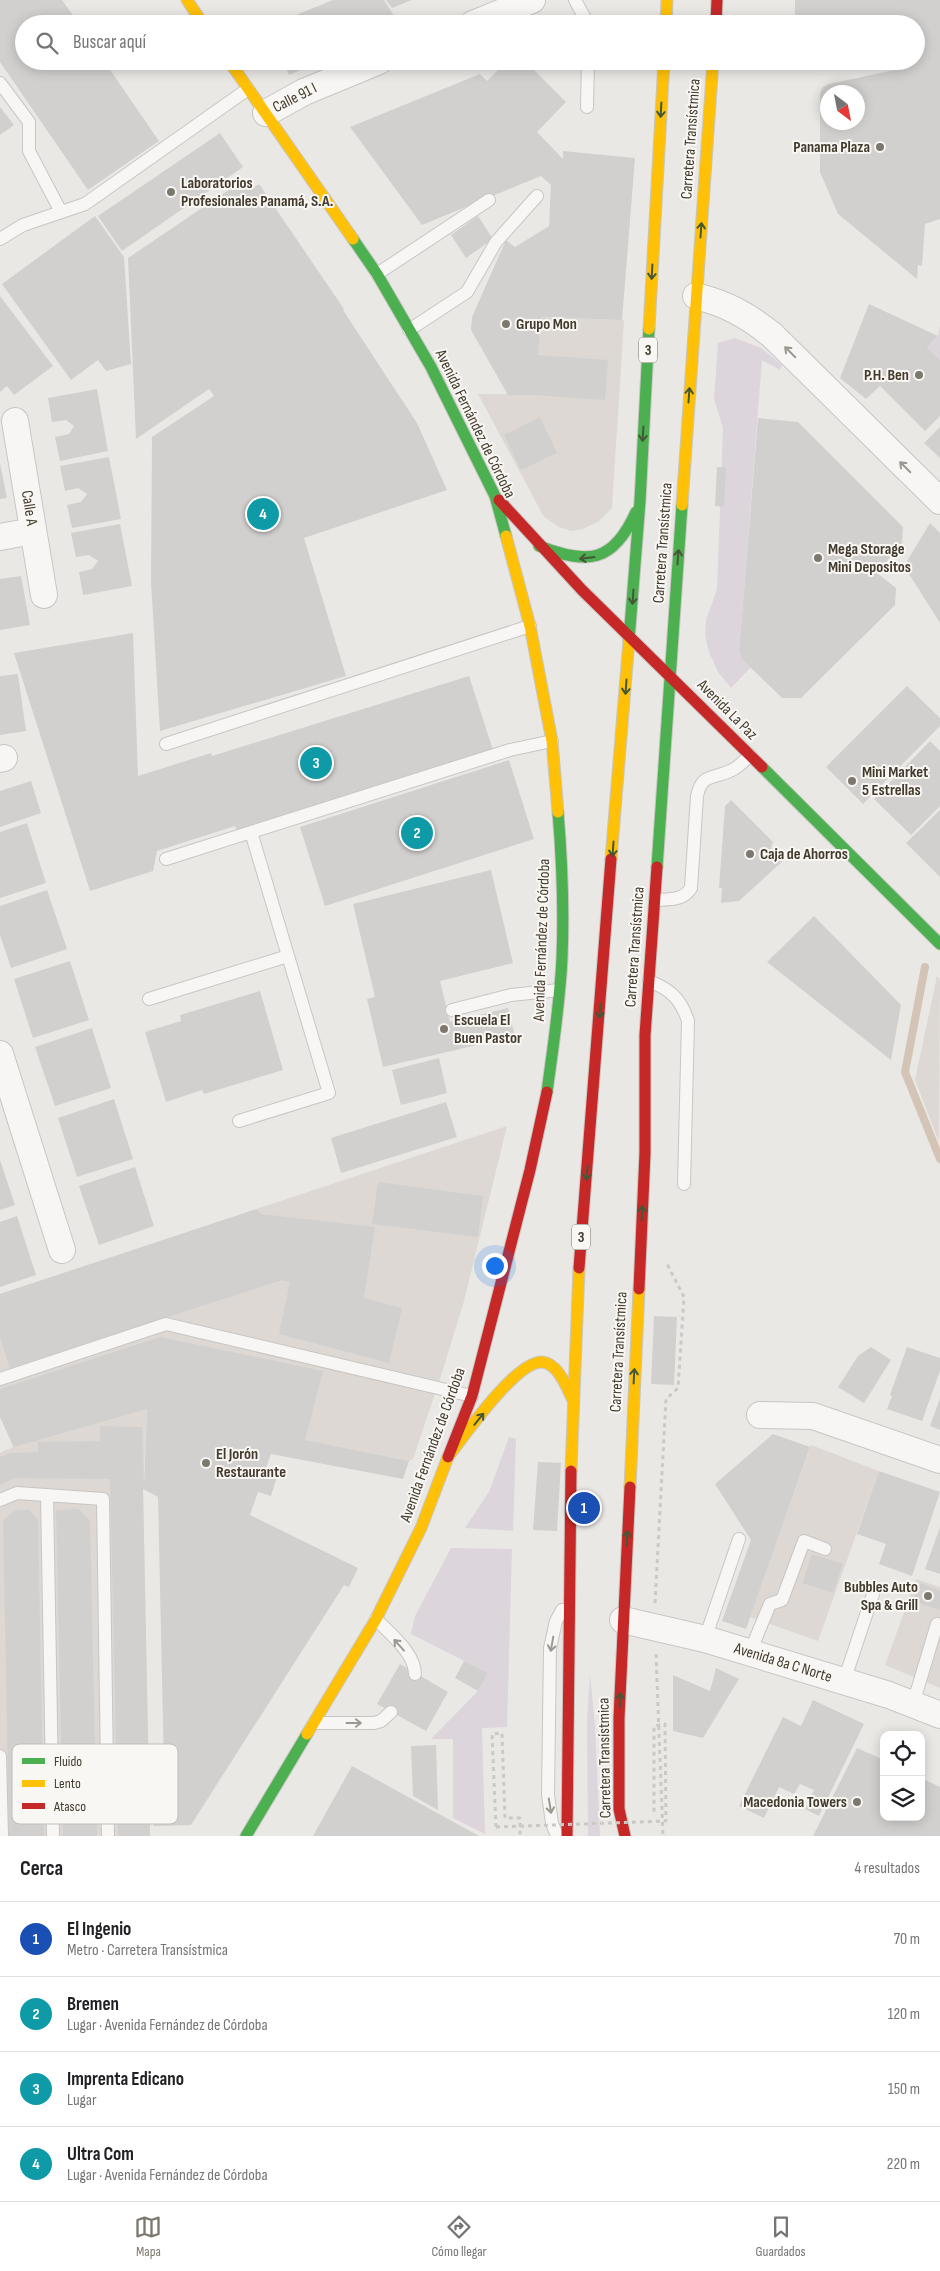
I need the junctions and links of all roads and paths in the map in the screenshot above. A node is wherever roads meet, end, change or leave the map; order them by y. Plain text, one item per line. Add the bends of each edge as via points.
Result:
1 (187, 0) edge
2 (532, 0) edge
3 (575, 0) edge
4 (667, 0) edge
5 (717, 0) edge
6 (197, 15) edge
7 (495, 15) edge
8 (583, 15) edge
9 (666, 15) edge
10 (716, 15) edge
11 (235, 70) edge
12 (357, 70) edge
13 (588, 70) edge
14 (664, 70) edge
15 (712, 70) edge
16 (0, 83) edge
17 (248, 89) junction
18 (587, 107) dead end
19 (266, 113) junction
20 (537, 196) dead end
21 (489, 200) dead end
22 (61, 212) junction
23 (0, 239) edge
24 (377, 274) junction
25 (696, 296) junction
26 (410, 330) junction
27 (15, 421) dead end
28 (495, 496) junction
29 (640, 501) junction
30 (940, 501) edge
31 (33, 531) junction
32 (0, 537) edge
33 (540, 546) junction
34 (44, 595) dead end
35 (530, 626) junction
36 (630, 639) junction
37 (670, 676) junction
38 (552, 741) junction
39 (166, 744) dead end
40 (750, 755) junction
41 (251, 832) junction
42 (166, 859) dead end
43 (655, 900) junction
44 (940, 944) edge
45 (288, 956) junction
46 (649, 981) junction
47 (560, 990) junction
48 (149, 999) dead end
49 (452, 1010) dead end
50 (0, 1054) edge
51 (239, 1121) dead end
52 (684, 1184) dead end
53 (62, 1250) dead end
54 (666, 1263) dead end
55 (0, 1379) edge
56 (472, 1396) junction
57 (573, 1400) junction
58 (760, 1415) dead end
59 (448, 1457) junction
60 (940, 1460) edge
61 (48, 1495) junction
62 (0, 1500) edge
63 (739, 1539) dead end
64 (825, 1549) dead end
65 (873, 1594) dead end
66 (569, 1599) junction
67 (376, 1619) junction
68 (623, 1620) junction
69 (937, 1624) dead end
70 (654, 1626) junction
71 (705, 1639) junction
72 (750, 1652) junction
73 (415, 1674) dead end
74 (844, 1681) junction
75 (913, 1704) junction
76 (391, 1712) dead end
77 (940, 1715) edge
78 (314, 1723) junction
79 (52, 1744) edge
80 (107, 1744) edge
81 (0, 1756) edge
82 (654, 1812) dead end
83 (2, 1836) edge
84 (246, 1836) edge
85 (520, 1836) edge
86 (557, 1836) edge
87 (567, 1836) edge
88 (625, 1836) edge
89 (663, 1836) edge

1 - 6 main road
2 - 7 street
3 - 8 lane
4 - 9 main road
5 - 10 main road
11 - 17 main road, Avenida Fernández de Córdoba
12 - 19 street, Calle 91 I via 304,92
13 - 18 lane
14 -> 29 main road, Carretera Transístmica / 3
25 -> 15 main road, Carretera Transístmica
16 - 22 lane via 29,122 29,151
17 - 19 main road, Avenida Fernández de Córdoba
17 - 22 lane via 85,204
19 - 24 main road, Avenida Fernández de Córdoba
20 - 26 lane via 496,242 467,292
21 - 24 lane
22 - 23 lane via 24,225
24 - 26 main road, Avenida Fernández de Córdoba
30 -> 25 street via 772,334 746,314
37 -> 25 main road, Carretera Transístmica
26 - 28 main road, Avenida Fernández de Córdoba
27 - 31 street, Calle A
28 - 33 main road, Avenida La Paz
28 - 35 main road, Avenida Fernández de Córdoba
29 -> 33 main road via 624,537 614,548 602,554 575,558
29 -> 36 main road, Carretera Transístmica / 3
31 - 32 street
31 - 34 street, Calle A
33 - 36 main road, Avenida La Paz
35 - 38 main road, Avenida Fernández de Córdoba
35 - 39 lane
36 - 37 main road, Avenida La Paz
36 -> 57 main road, Carretera Transístmica / 3 via 578,1275
37 - 40 main road, Avenida La Paz
37 - 43 main road, Carretera Transístmica
38 - 41 lane via 510,750
38 - 47 main road, Avenida Fernández de Córdoba via 561,853
40 - 43 lane via 732,770 705,779 699,787 691,888 680,898
40 - 44 main road, Avenida La Paz
41 - 42 lane
41 - 45 lane
43 - 46 main road, Carretera Transístmica
45 - 48 lane
45 - 51 lane via 328,1093
46 - 52 lane via 664,986 675,995 684,1007 688,1021
68 -> 46 main road, Carretera Transístmica
47 - 49 lane via 511,995
47 - 56 main road, Avenida Fernández de Córdoba via 545,1102
50 - 53 street
54 - 70 path via 684,1297 678,1388 666,1399
55 - 56 lane via 166,1324
56 - 59 main road, Avenida Fernández de Córdoba
59 -> 57 main road via 509,1381 532,1363 542,1362 550,1366
57 - 66 main road, Carretera Transístmica / 3
58 - 60 street via 813,1416
59 - 67 main road, Avenida Fernández de Córdoba via 421,1528
61 - 62 lane via 17,1493
61 - 79 lane
61 - 80 lane via 104,1499
63 - 71 lane
64 - 72 lane via 804,1542 782,1600 770,1604
65 - 74 lane
66 -> 86 lane via 556,1621 550,1648 548,1795
66 - 87 main road, Carretera Transístmica / 3
73 -> 67 lane via 409,1656
67 - 78 main road, Avenida Fernández de Córdoba
68 - 70 street, Avenida 8a C Norte
88 -> 68 main road, Carretera Transístmica via 619,1800
69 - 75 lane
70 - 71 street, Avenida 8a C Norte
70 - 89 path
71 - 72 street, Avenida 8a C Norte
72 - 74 street, Avenida 8a C Norte
74 - 75 street, Avenida 8a C Norte
75 - 77 street, Avenida 8a C Norte
78 -> 76 lane via 374,1723
78 - 84 main road, Avenida Fernández de Córdoba
81 - 83 lane
82 - 85 path, bridge via 654,1726 665,1724 666,1822 496,1827 492,1734 502,1733 505,1818 520,1818

